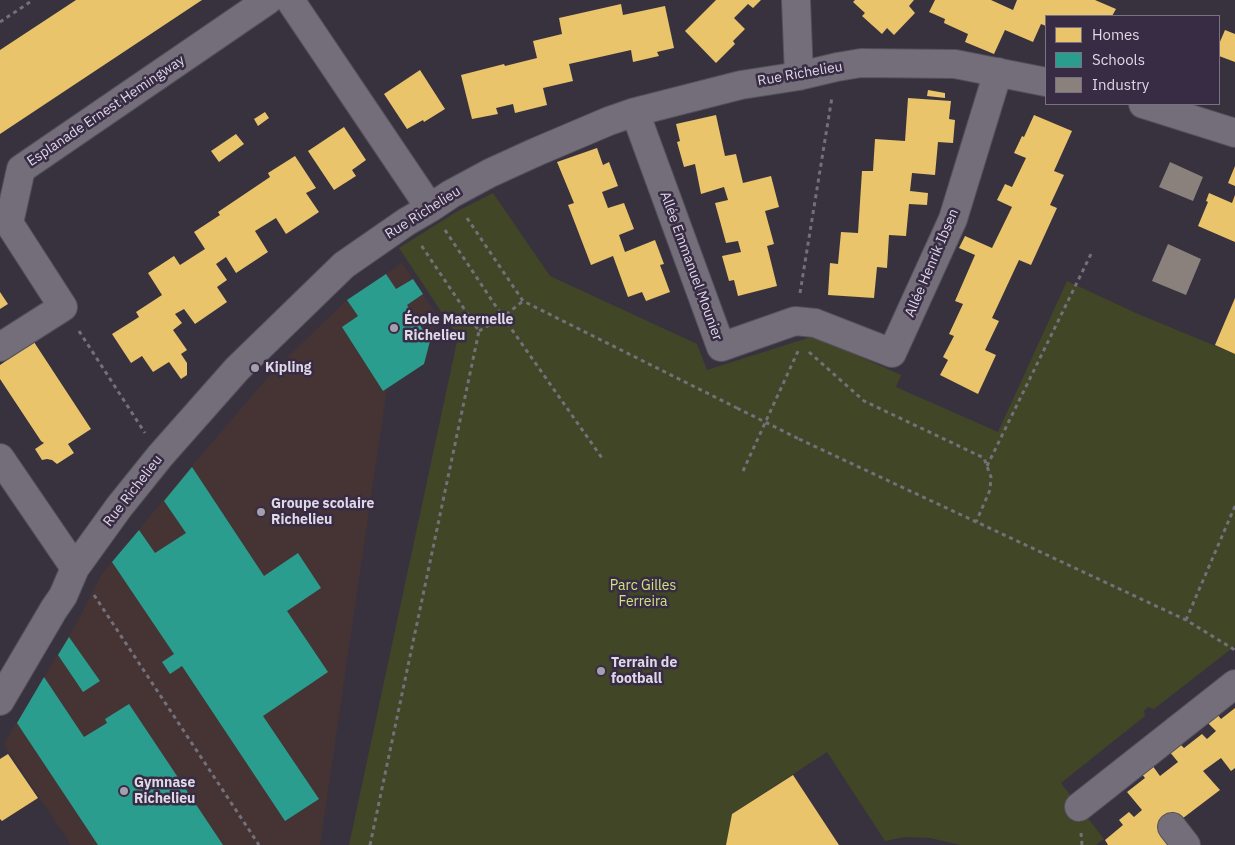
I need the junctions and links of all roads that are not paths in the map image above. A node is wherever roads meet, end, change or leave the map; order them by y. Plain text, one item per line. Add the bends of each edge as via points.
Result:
1 (268, 0) edge
2 (290, 0) edge
3 (796, 0) edge
4 (998, 72) junction
5 (798, 76) junction
6 (1045, 82) edge
7 (1146, 105) edge
8 (635, 112) junction
9 (1235, 133) edge
10 (440, 201) junction
11 (798, 333) joint
12 (0, 347) edge
13 (0, 458) edge
14 (75, 568) junction
15 (1235, 684) edge
16 (0, 701) edge
17 (1079, 807) dead end

1 - 12 street, Esplanade Ernest Hemingway via 22,169 9,223 63,306
2 - 10 street
3 - 5 street
4 - 5 street, Rue Richelieu via 955,64 861,64
4 - 6 street, Rue Richelieu
4 - 11 street, Allée Henrik Ibsen via 954,219 892,353 815,323
5 - 8 street, Rue Richelieu via 741,85
7 - 9 street
8 - 10 street, Rue Richelieu via 536,152
8 - 11 street, Allée Emmanuel Mounier via 721,346
10 - 14 street, Rue Richelieu via 344,266 237,368 160,456
13 - 14 street
14 - 16 street, Rue Richelieu via 63,596
15 - 17 street

